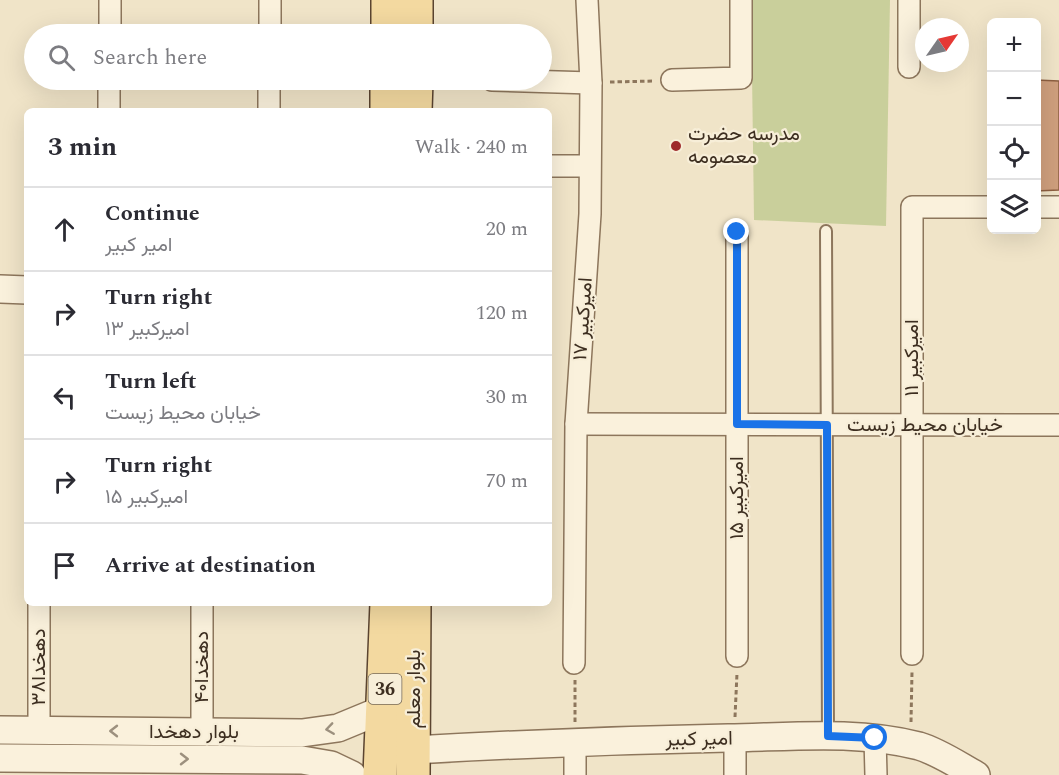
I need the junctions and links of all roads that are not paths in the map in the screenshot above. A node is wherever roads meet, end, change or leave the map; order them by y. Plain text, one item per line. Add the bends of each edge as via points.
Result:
1 (110, 0) edge
2 (270, 0) edge
3 (388, 0) edge
4 (416, 0) edge
5 (587, 0) edge
6 (741, 0) edge
7 (909, 0) edge
8 (110, 24) edge
9 (270, 24) edge
10 (388, 24) edge
11 (416, 24) edge
12 (909, 67) dead end
13 (672, 80) road end
14 (552, 82) edge
15 (591, 83) junction
16 (109, 90) edge
17 (269, 90) edge
18 (387, 90) edge
19 (416, 90) edge
20 (109, 108) edge
21 (269, 108) edge
22 (387, 108) edge
23 (416, 108) edge
24 (552, 166) edge
25 (590, 166) junction
26 (987, 207) edge
27 (1041, 207) edge
28 (1059, 207) edge
29 (826, 231) dead end
30 (737, 232) dead end
31 (0, 289) edge
32 (24, 290) edge
33 (576, 424) junction
34 (737, 424) junction
35 (827, 425) junction
36 (912, 425) junction
37 (1059, 425) edge
38 (39, 606) edge
39 (202, 606) edge
40 (387, 606) edge
41 (414, 606) edge
42 (912, 654) road end
43 (737, 656) road end
44 (574, 663) road end
45 (384, 709) junction
46 (0, 730) edge
47 (39, 730) junction
48 (202, 732) junction
49 (828, 736) junction
50 (735, 738) junction
51 (875, 738) junction
52 (575, 741) junction
53 (0, 758) edge
54 (414, 762) edge
55 (65, 767) edge
56 (352, 775) edge
57 (380, 775) edge
58 (575, 775) edge
59 (735, 775) edge
60 (876, 775) edge
61 (976, 775) edge

1 - 8 street
2 - 9 street
3 - 10 main road
4 - 11 main road
5 - 15 street, امیرکبیر ۱۷
6 - 13 street via 741,78
7 - 12 street
14 - 15 street
15 - 25 street, امیرکبیر ۱۷
16 - 20 street
17 - 21 street
18 - 22 main road
19 - 23 main road
24 - 25 street
25 - 33 street, امیرکبیر ۱۷
26 - 36 street, امیرکبیر ۱۱ via 912,207
27 - 28 street
29 - 35 lane
30 - 34 street, امیرکبیر ۱۵
31 - 32 street
33 - 34 street, خیابان محیط زیست
33 - 44 street, امیرکبیر ۱۷
34 - 35 street, خیابان محیط زیست
34 - 43 street, امیرکبیر ۱۵
35 - 36 street, خیابان محیط زیست
35 - 49 lane
36 - 37 street, خیابان محیط زیست
36 - 42 street, امیرکبیر ۱۱
38 - 47 street, دهخدا۳۸
39 - 48 street, دهخدا۴۰
40 - 45 main road, بلوار معلم / 36
41 - 54 main road, بلوار معلم / 36
45 -> 48 street, بلوار دهخدا via 338,729 302,733
45 - 57 main road, بلوار معلم / 36
46 - 47 street, بلوار دهخدا
48 -> 47 street, بلوار دهخدا
49 - 50 street, امیر کبیر
49 - 51 street, امیر کبیر
50 - 52 street, امیر کبیر
50 - 59 street
51 - 60 street
51 - 61 street, امیر کبیر via 930,751
52 - 54 street, امیر کبیر
52 - 58 street
53 - 55 street, بلوار دهخدا
55 -> 56 street, بلوار دهخدا via 302,760 331,765

